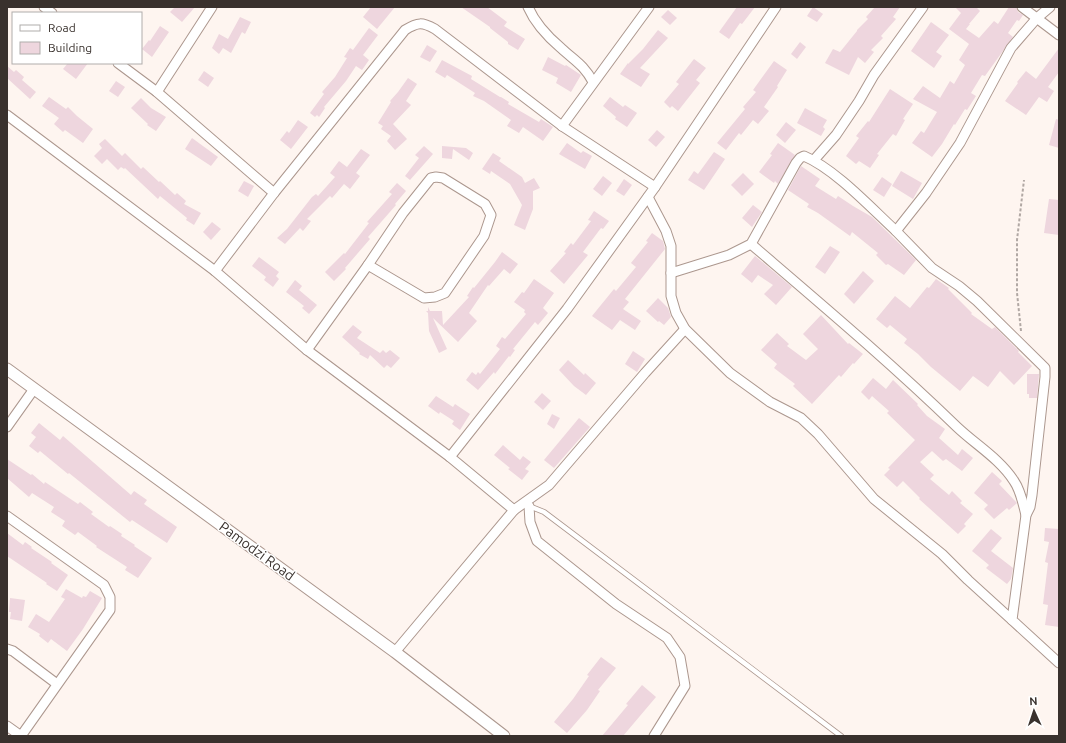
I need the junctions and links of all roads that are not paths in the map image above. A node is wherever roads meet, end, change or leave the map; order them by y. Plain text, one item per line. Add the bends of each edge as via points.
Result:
1 (212, 7) edge
2 (528, 7) edge
3 (649, 7) edge
4 (776, 7) edge
5 (923, 7) edge
6 (1022, 7) edge
7 (1050, 7) edge
8 (1036, 18) junction
9 (1059, 36) edge
10 (119, 64) edge
11 (593, 82) junction
12 (157, 92) junction
13 (7, 115) edge
14 (562, 126) junction
15 (814, 160) junction
16 (655, 187) junction
17 (274, 193) junction
18 (648, 197) junction
19 (896, 231) junction
20 (751, 244) junction
21 (368, 265) junction
22 (215, 271) junction
23 (670, 273) junction
24 (685, 329) junction
25 (307, 350) junction
26 (7, 369) edge
27 (34, 389) junction
28 (7, 427) edge
29 (450, 457) junction
30 (1014, 480) junction
31 (1033, 487) junction
32 (526, 505) junction
33 (514, 510) junction
34 (1026, 515) junction
35 (7, 516) edge
36 (1012, 620) junction
37 (7, 649) edge
38 (395, 652) junction
39 (1059, 663) edge
40 (57, 684) junction
41 (7, 726) edge
42 (21, 736) edge
43 (504, 736) edge
44 (654, 736) edge
45 (841, 736) edge

1 - 12 street
2 - 11 street via 548,35 587,71
3 - 11 street
4 - 16 street
5 - 15 street via 874,75 836,135
6 - 8 street
7 - 8 street
8 - 9 street
8 - 19 street via 1011,48 960,143 926,194
10 - 12 street
11 - 14 street
12 - 17 street
13 - 22 street
14 - 16 street
14 - 17 street via 435,29 424,23 414,24 405,30
15 - 19 street
15 - 20 street via 804,156 796,163
16 - 18 street
17 - 22 street
18 - 23 street via 671,246
18 - 29 street via 567,309
19 - 31 street via 932,268 959,286 1045,368
20 - 23 street via 729,255
20 - 30 street via 889,363 970,439 993,457
21 - 21 street via 403,213 431,178 443,178 485,204 491,215 484,236 445,293 424,298
21 - 25 street
22 - 25 street
23 - 24 street via 671,296 676,313
24 - 32 street via 549,485
24 - 36 street via 730,373 770,402 801,418 874,499 942,554
25 - 29 street
26 - 27 street, Pamodzi Road
27 - 28 street
27 - 38 street, Pamodzi Road
29 - 33 street
30 - 31 street
30 - 34 street
31 - 34 street
32 - 33 street
32 - 44 street via 537,541 616,604 667,638 680,657 685,686
32 - 45 lane via 544,512
33 - 38 street
34 - 36 street
35 - 40 street via 104,585 110,597 110,610
36 - 39 street
37 - 40 street
38 - 43 street, Pamodzi Road
40 - 42 street
41 - 42 street

